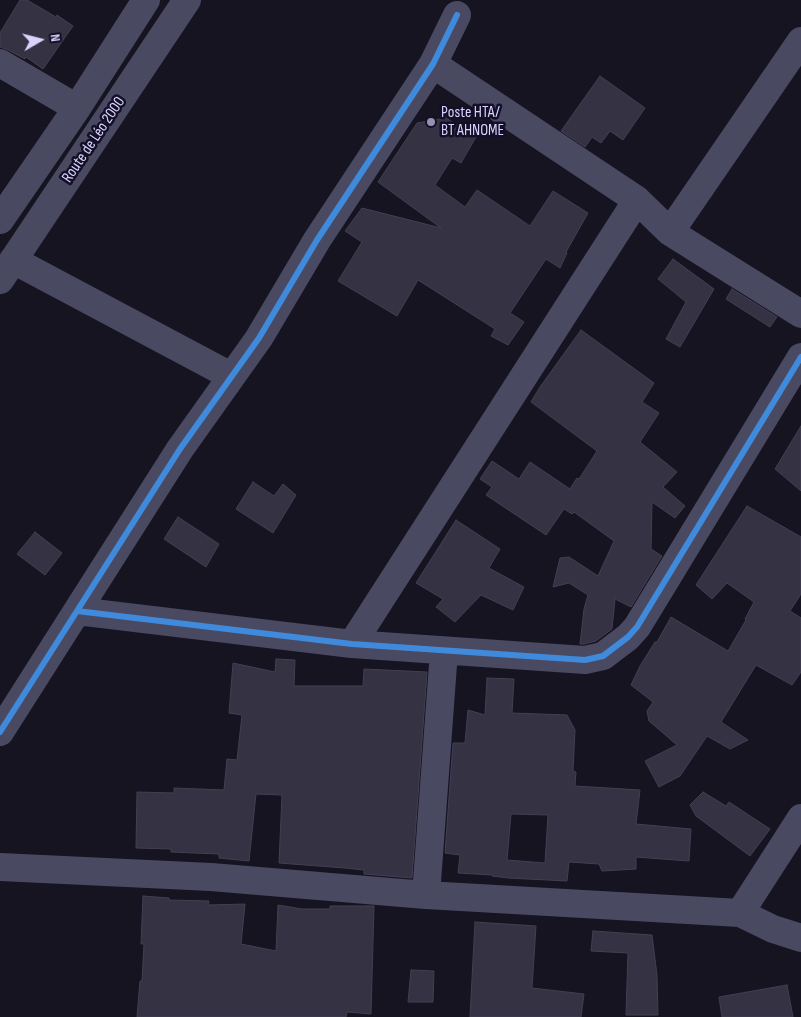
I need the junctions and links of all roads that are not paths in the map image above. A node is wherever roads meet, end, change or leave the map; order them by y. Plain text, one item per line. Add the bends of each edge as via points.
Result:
1 (146, 0) edge
2 (187, 0) edge
3 (457, 15) dead end
4 (801, 41) edge
5 (0, 63) edge
6 (433, 64) junction
7 (77, 108) junction
8 (636, 200) junction
9 (0, 220) edge
10 (670, 232) junction
11 (6, 270) edge
12 (801, 314) edge
13 (801, 357) edge
14 (231, 376) junction
15 (77, 611) junction
16 (352, 644) junction
17 (444, 651) junction
18 (0, 732) edge
19 (801, 818) edge
20 (0, 866) edge
21 (426, 895) junction
22 (740, 913) junction
23 (801, 938) edge

1 - 7 street, Route de Léo 2000
2 - 11 street, Route de Léo 2000
3 - 6 street
4 - 10 street
5 - 7 street
6 - 8 street
6 - 14 street via 317,240 259,338
7 - 9 street, Route de Léo 2000
8 - 10 street
8 - 16 street
10 - 12 street
11 - 14 street
13 - 17 street via 637,627 615,648 603,656 585,660
14 - 15 street via 180,449
15 - 16 street
15 - 18 street
16 - 17 street
17 - 21 street
19 - 22 street
20 - 21 street via 211,877
21 - 22 street
22 - 23 street

